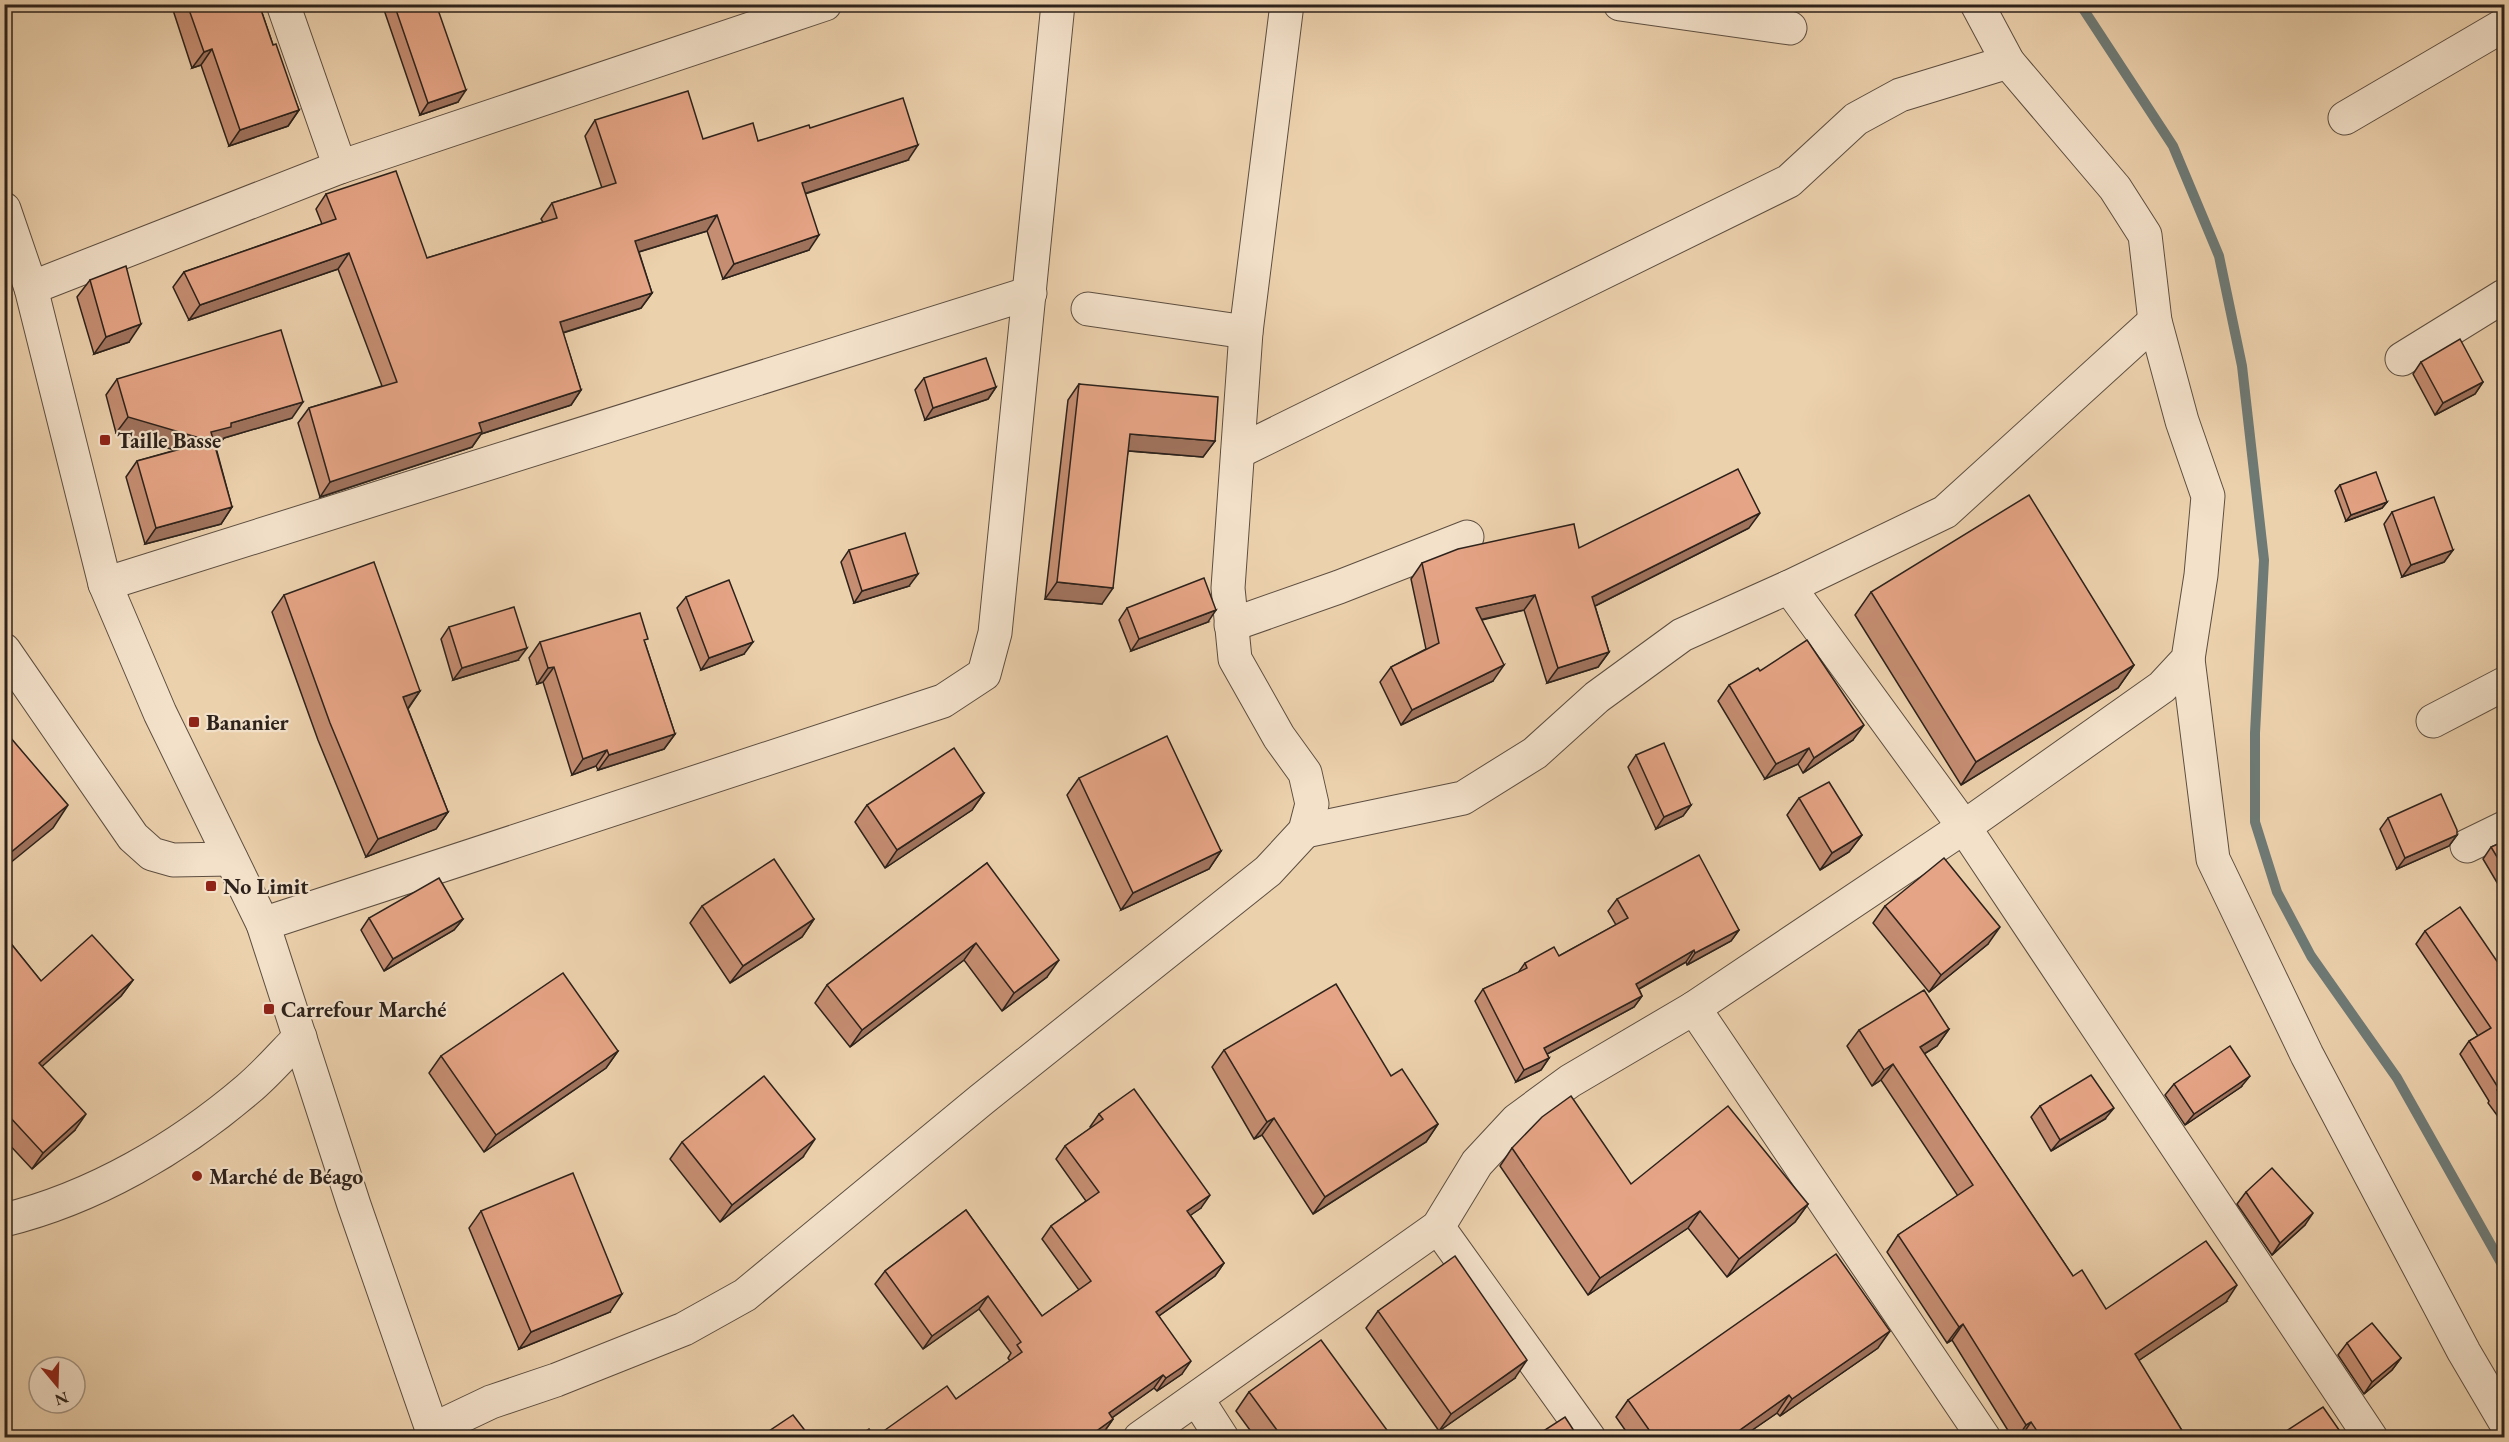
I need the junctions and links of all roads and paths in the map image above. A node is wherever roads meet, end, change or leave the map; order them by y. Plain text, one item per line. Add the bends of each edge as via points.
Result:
1 (283, 4) edge
2 (825, 4) edge
3 (1058, 4) edge
4 (1287, 4) edge
5 (1620, 4) edge
6 (1977, 4) edge
7 (1790, 28) dead end
8 (2500, 38) edge
9 (2008, 62) junction
10 (2345, 118) dead end
11 (340, 167) junction
12 (4, 209) edge
13 (31, 288) junction
14 (1030, 293) junction
15 (2505, 296) edge
16 (1088, 309) dead end
17 (2155, 321) junction
18 (1246, 332) junction
19 (2402, 359) dead end
20 (1238, 452) junction
21 (1467, 537) dead end
22 (105, 584) junction
23 (1789, 587) junction
24 (1232, 626) junction
25 (4, 650) edge
26 (2188, 659) junction
27 (2505, 684) edge
28 (2433, 721) dead end
29 (1964, 827) junction
30 (2505, 828) edge
31 (1305, 831) junction
32 (2467, 846) dead end
33 (231, 858) junction
34 (263, 924) junction
35 (1694, 1008) junction
36 (300, 1037) junction
37 (4, 1220) edge
38 (1438, 1227) junction
39 (1197, 1399) junction
40 (2505, 1420) edge
41 (433, 1434) edge
42 (1140, 1437) edge
43 (1222, 1437) edge
44 (1589, 1437) edge
45 (1984, 1437) edge
46 (2371, 1437) edge

1 - 11 street
2 - 11 street
3 - 14 street
4 - 18 street
5 - 7 street
6 - 9 street
8 - 10 street
9 - 17 street via 2115,188 2145,236
9 - 20 street via 1900,95 1856,119 1789,181
11 - 13 street
12 - 13 street
13 - 22 street
14 - 22 street
14 - 34 street via 995,633 984,674 943,701
15 - 19 street
16 - 18 street
17 - 23 street via 1945,512
17 - 26 street via 2182,421 2208,496
18 - 20 street
20 - 24 street via 1228,588
21 - 24 street
22 - 33 street via 160,714
23 - 29 street
23 - 31 street via 1682,635 1597,697 1535,753 1463,798
24 - 31 street via 1235,659 1279,737 1305,773 1312,804
25 - 33 street via 133,837 152,854 173,860
26 - 29 street via 2162,687
26 - 40 street via 2213,859 2307,1054 2464,1352
27 - 28 street
29 - 35 street
29 - 46 street
30 - 32 street
31 - 41 street via 1268,871 745,1295 684,1329 491,1402
33 - 34 street
34 - 36 street
35 - 38 street via 1570,1081 1517,1120 1477,1163
35 - 45 street
36 - 37 street via 249,1088 147,1161 89,1190
36 - 41 street
38 - 39 street
38 - 44 street
39 - 42 street
39 - 43 street

